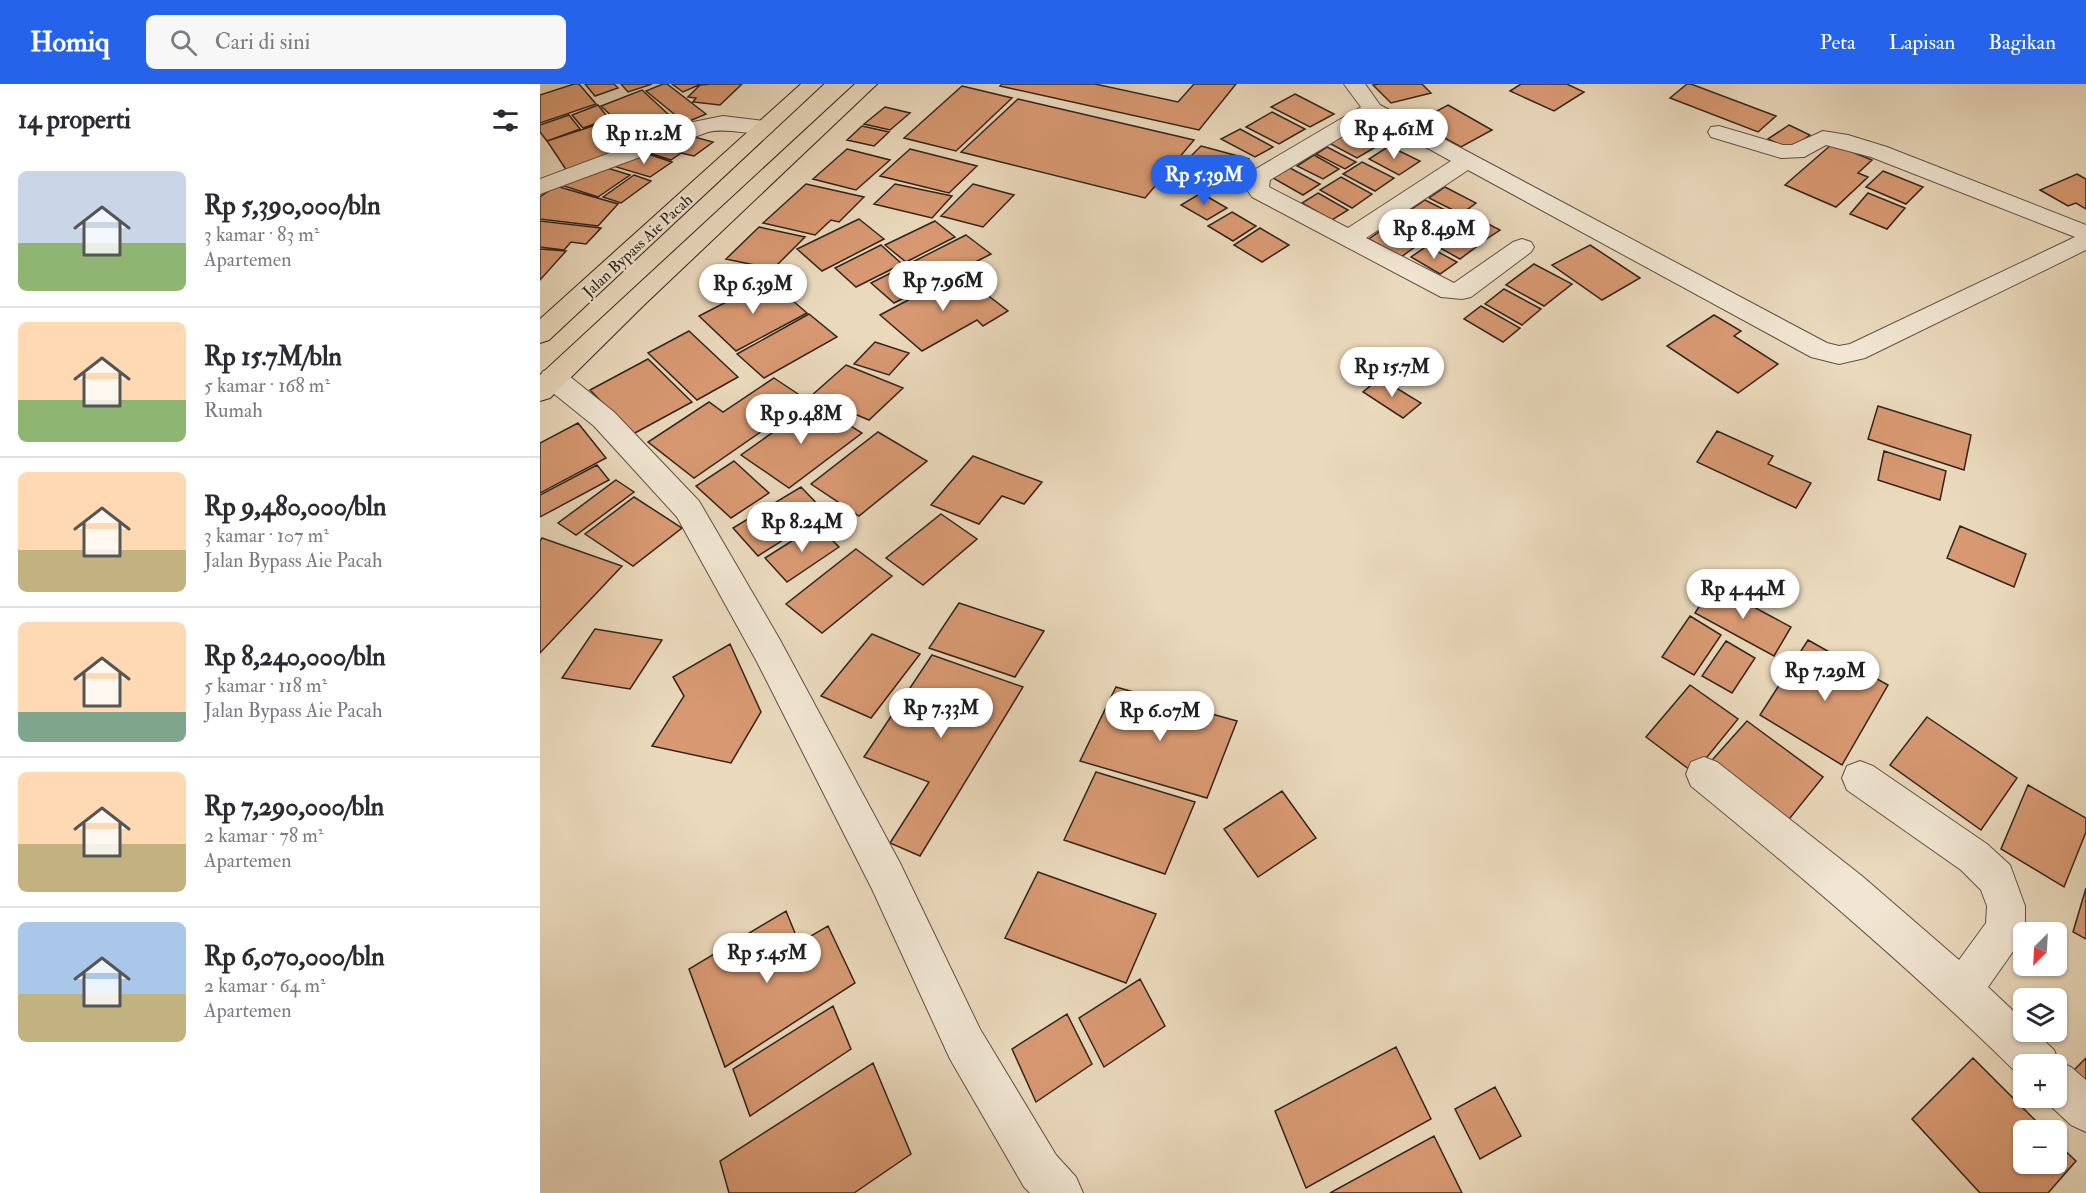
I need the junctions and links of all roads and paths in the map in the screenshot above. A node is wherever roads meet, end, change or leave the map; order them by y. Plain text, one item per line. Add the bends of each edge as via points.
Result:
1 (813, 84) edge
2 (867, 84) edge
3 (1354, 84) edge
4 (1373, 109) junction
5 (764, 127) junction
6 (1719, 132) dead end
7 (1466, 161) junction
8 (540, 187) edge
9 (2086, 233) edge
10 (1348, 239) junction
11 (2086, 241) edge
12 (1522, 247) dead end
13 (540, 334) edge
14 (547, 384) edge
15 (1704, 774) dead end
16 (1860, 778) dead end
17 (1962, 990) junction
18 (2028, 1054) edge
19 (2067, 1092) edge
20 (2086, 1110) edge
21 (1060, 1193) edge

1 - 5 highway, Jalan Bypass Aie Pacah
2 - 14 highway
3 - 4 street
4 - 7 street
4 - 10 street via 1258,180 1260,192
5 - 8 street via 723,122 701,127
5 - 13 highway, Jalan Bypass Aie Pacah
6 - 9 street via 1796,152 1823,138 1840,140
7 - 10 street
7 - 11 street via 1806,345 1839,355 1874,345
10 - 12 street via 1450,291 1462,291
14 - 21 street via 604,419 688,509 768,650 886,876 964,1044 1040,1171
15 - 17 street via 1848,890
16 - 17 street via 1974,857 1996,878 2006,906 2005,929
17 - 18 street
19 - 20 street

